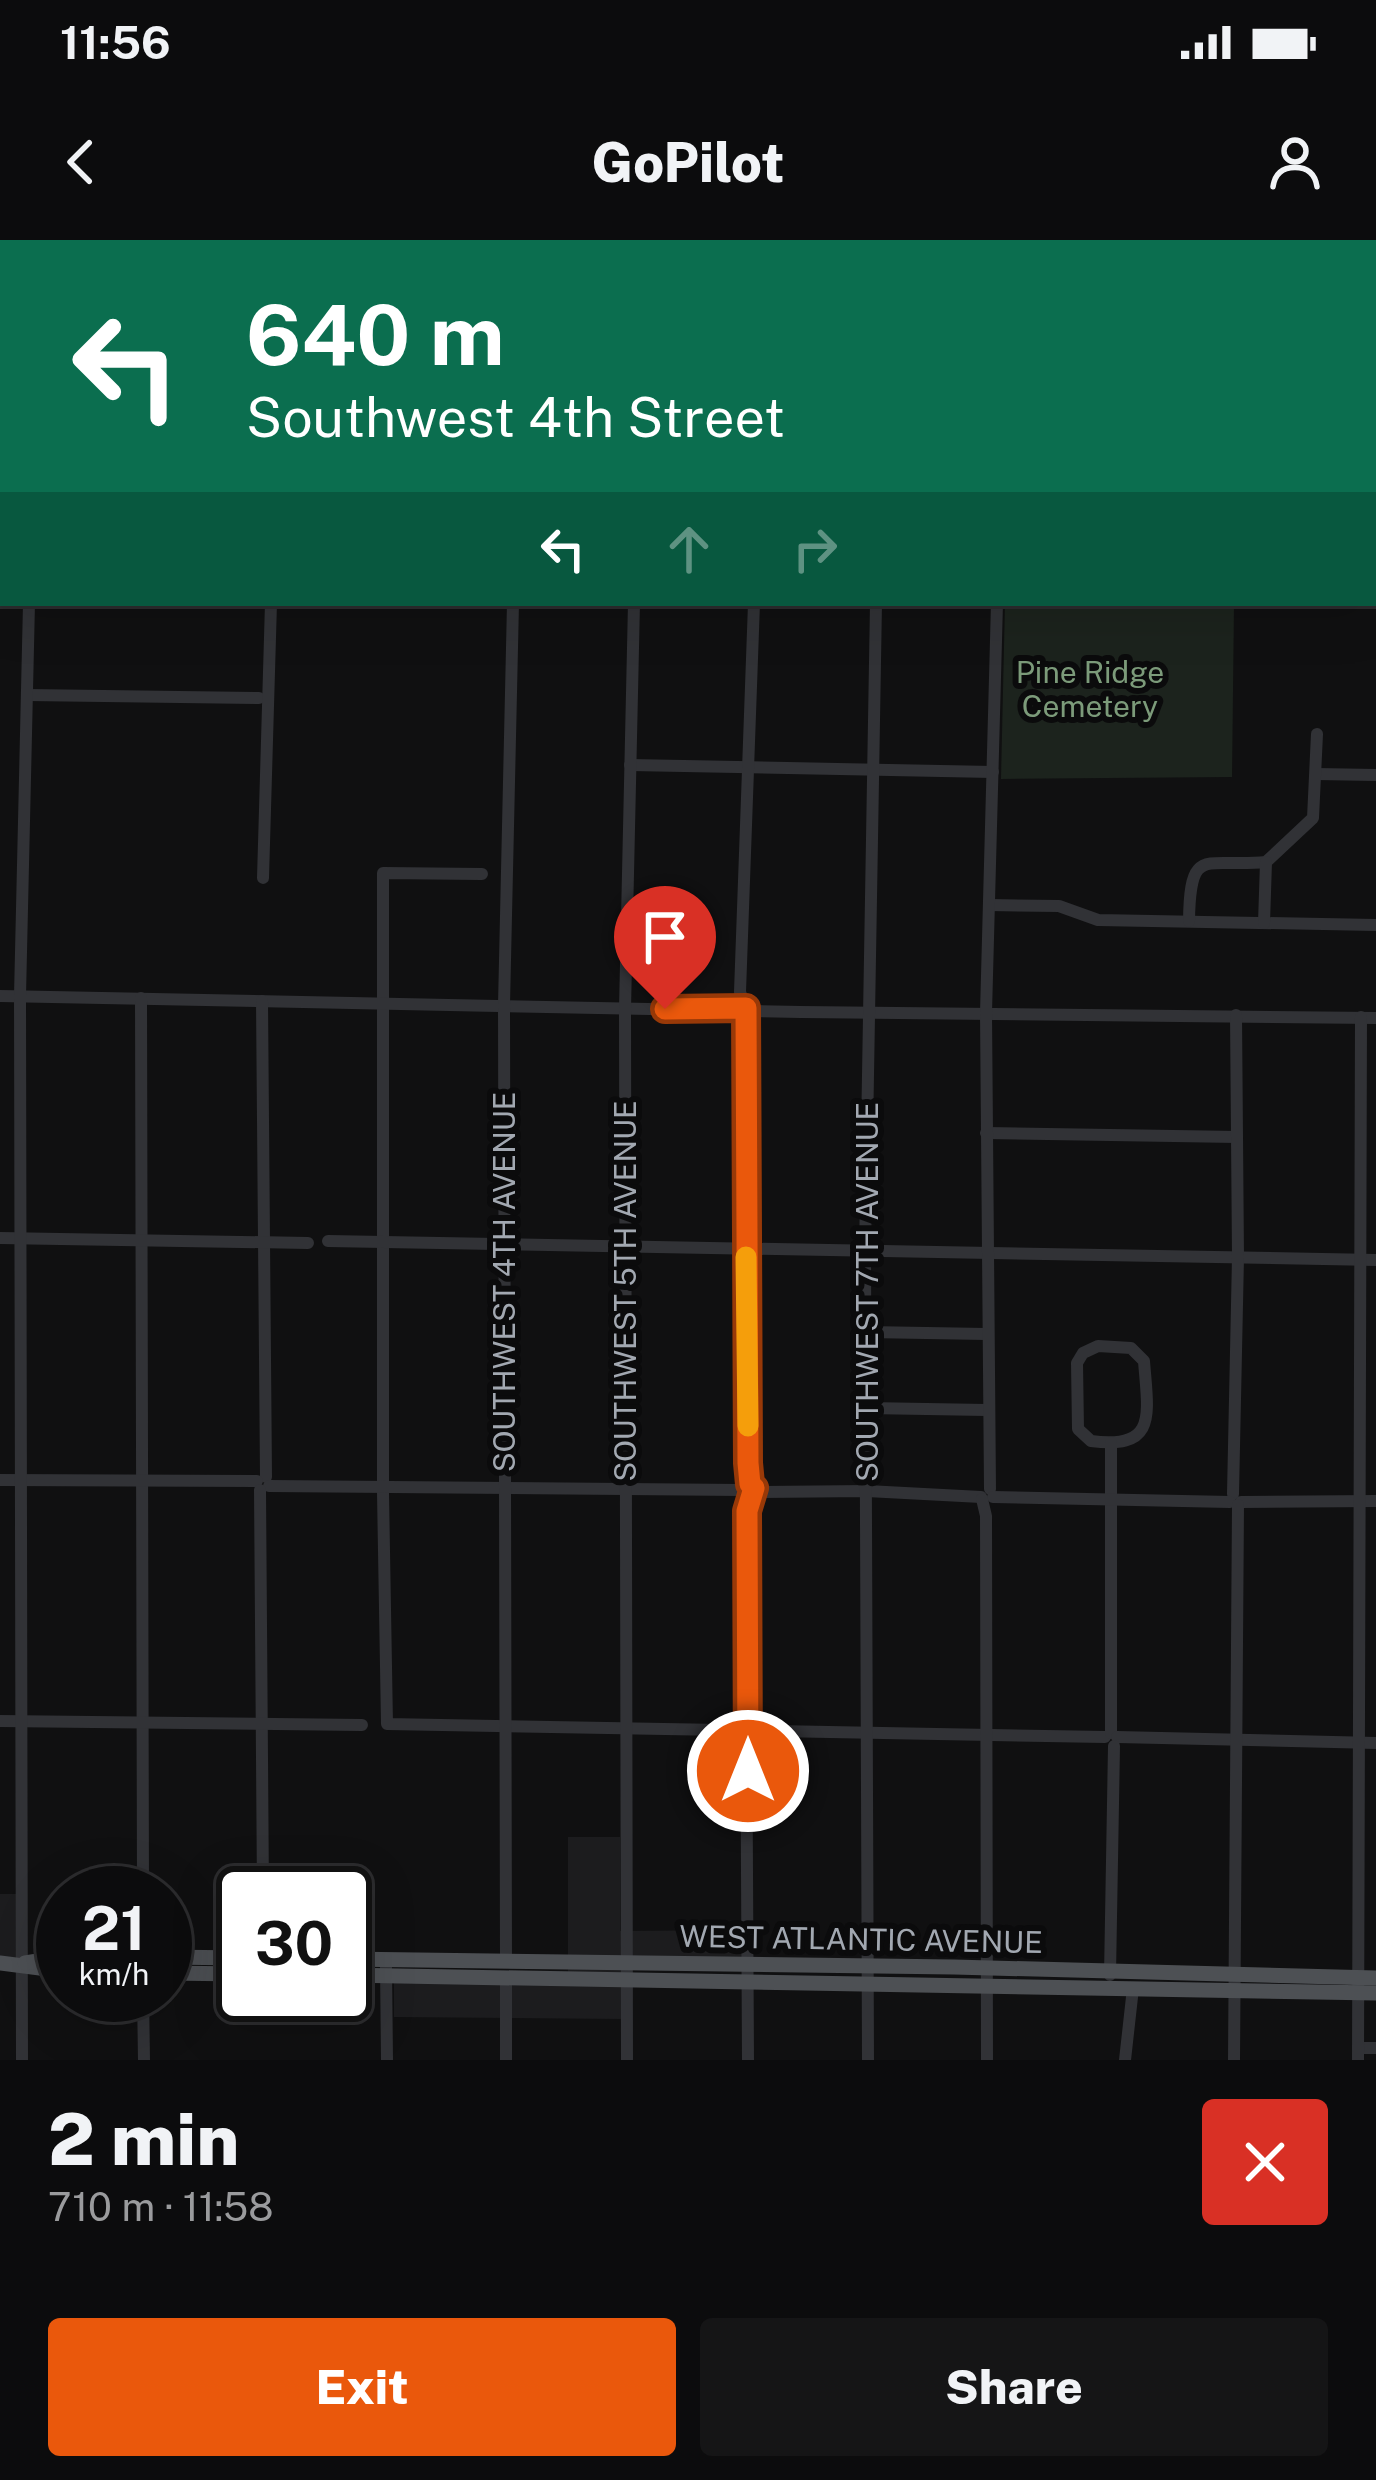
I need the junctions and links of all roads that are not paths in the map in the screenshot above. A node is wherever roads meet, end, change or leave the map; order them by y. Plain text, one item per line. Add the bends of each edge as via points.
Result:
1 (29, 606) edge
2 (271, 606) edge
3 (513, 606) edge
4 (634, 606) edge
5 (754, 606) edge
6 (876, 606) edge
7 (997, 606) edge
8 (27, 695) junction
9 (259, 698) dead end
10 (1317, 734) dead end
11 (629, 765) junction
12 (749, 768) junction
13 (872, 769) junction
14 (993, 772) junction
15 (1316, 774) junction
16 (1376, 775) edge
17 (1266, 862) junction
18 (482, 874) dead end
19 (263, 878) dead end
20 (989, 905) junction
21 (1189, 921) junction
22 (1264, 922) junction
23 (1376, 925) edge
24 (0, 996) edge
25 (20, 996) junction
26 (141, 998) junction
27 (262, 1000) junction
28 (383, 1003) junction
29 (504, 1005) junction
30 (746, 1008) junction
31 (625, 1009) junction
32 (868, 1011) junction
33 (986, 1013) junction
34 (1236, 1016) junction
35 (1369, 1017) edge
36 (986, 1133) junction
37 (1237, 1137) junction
38 (0, 1238) edge
39 (20, 1239) junction
40 (141, 1241) junction
41 (328, 1241) dead end
42 (262, 1243) junction
43 (308, 1243) dead end
44 (382, 1244) junction
45 (504, 1246) junction
46 (627, 1248) junction
47 (746, 1250) junction
48 (865, 1252) junction
49 (986, 1253) junction
50 (1238, 1257) junction
51 (1369, 1260) edge
52 (867, 1332) junction
53 (986, 1334) junction
54 (867, 1408) junction
55 (986, 1410) junction
56 (1111, 1443) junction
57 (0, 1480) edge
58 (21, 1480) junction
59 (263, 1481) junction
60 (141, 1482) junction
61 (382, 1486) junction
62 (506, 1487) junction
63 (626, 1489) junction
64 (867, 1491) junction
65 (748, 1493) junction
66 (989, 1495) junction
67 (1111, 1497) junction
68 (1360, 1501) junction
69 (1376, 1501) edge
70 (1235, 1502) junction
71 (0, 1721) edge
72 (21, 1722) junction
73 (143, 1723) junction
74 (264, 1724) junction
75 (362, 1724) dead end
76 (505, 1728) junction
77 (628, 1730) junction
78 (748, 1732) junction
79 (868, 1732) junction
80 (988, 1737) junction
81 (1111, 1740) junction
82 (1234, 1741) junction
83 (1359, 1743) junction
84 (1376, 1743) edge
85 (143, 1866) edge
86 (263, 1866) edge
87 (36, 1960) edge
88 (0, 1963) edge
89 (22, 1964) junction
90 (372, 1965) edge
91 (36, 1966) edge
92 (386, 1968) junction
93 (506, 1969) junction
94 (372, 1970) edge
95 (627, 1971) junction
96 (748, 1972) junction
97 (868, 1974) junction
98 (987, 1976) junction
99 (1376, 1978) edge
100 (1110, 1980) junction
101 (1234, 1983) junction
102 (1358, 1985) junction
103 (1133, 1988) junction
104 (1376, 1994) edge
105 (143, 2022) edge
106 (1376, 2048) edge
107 (1358, 2054) edge
108 (22, 2060) edge
109 (143, 2060) edge
110 (387, 2060) edge
111 (506, 2060) edge
112 (627, 2060) edge
113 (748, 2060) edge
114 (868, 2060) edge
115 (987, 2060) edge
116 (1125, 2060) edge
117 (1234, 2060) edge

1 - 8 street
2 - 19 street
3 - 29 street, SOUTHWEST 4TH AVENUE
4 - 11 street, SOUTHWEST 5TH AVENUE
5 - 12 street
6 - 13 street, SOUTHWEST 7TH AVENUE
7 - 14 street
8 - 9 street
8 - 25 street
10 - 15 street
11 - 12 street
11 - 31 street, SOUTHWEST 5TH AVENUE
12 - 13 street
12 - 30 street via 740,992
13 - 14 street
13 - 32 street, SOUTHWEST 7TH AVENUE
14 - 20 street
15 - 16 street
15 - 17 street via 1313,818
17 - 21 street via 1199,867 1190,882
17 - 22 street
18 - 28 street via 383,873
20 - 21 street via 1058,906 1098,920
20 - 33 street
21 - 22 street
22 - 23 street
24 - 25 street
25 - 26 street
25 - 39 street
26 - 27 street
26 - 40 street
27 - 28 street
27 - 42 street
28 - 29 street
28 - 44 street
29 - 31 street
29 - 45 street, SOUTHWEST 4TH AVENUE
30 - 31 street
30 - 32 street
30 - 47 street
31 - 46 street, SOUTHWEST 5TH AVENUE
32 - 33 street
32 - 48 street, SOUTHWEST 7TH AVENUE
33 - 34 street
33 - 36 street
34 - 35 street
34 - 37 street
35 - 51 street
36 - 37 street
36 - 49 street
37 - 50 street
38 - 39 street
39 - 40 street
39 - 58 street
40 - 42 street
40 - 60 street
41 - 44 street
42 - 43 street
42 - 59 street
44 - 45 street
44 - 61 street
45 - 46 street
45 - 62 street, SOUTHWEST 4TH AVENUE
46 - 47 street
46 - 63 street, SOUTHWEST 5TH AVENUE
47 - 48 street
47 - 65 street
48 - 49 street
48 - 52 street, SOUTHWEST 7TH AVENUE
49 - 50 street
49 - 53 street
50 - 51 street
50 - 70 street
51 - 68 street
52 - 53 street
52 - 54 street, SOUTHWEST 7TH AVENUE
53 - 55 street
54 - 55 street
54 - 64 street, SOUTHWEST 7TH AVENUE
55 - 66 street
56 - 56 street via 1085,1438 1077,1423 1077,1364 1098,1346 1131,1348 1144,1366 1143,1430 1130,1442
56 - 67 street
57 - 58 street
58 - 60 street
58 - 72 street
59 - 60 street
59 - 61 street
59 - 74 street
60 - 73 street
61 - 62 street
61 - 76 street via 387,1724
62 - 63 street
62 - 76 street, SOUTHWEST 4TH AVENUE
63 - 65 street
63 - 77 street, SOUTHWEST 5TH AVENUE
64 - 65 street
64 - 66 street
64 - 79 street, SOUTHWEST 7TH AVENUE
65 - 78 street
66 - 67 street
66 - 80 street
67 - 70 street
67 - 81 street
68 - 69 street
68 - 70 street
68 - 83 street
70 - 82 street
71 - 72 street
72 - 73 street
72 - 89 street
73 - 74 street
73 - 85 street
74 - 75 street
74 - 86 street
76 - 77 street
76 - 93 street, SOUTHWEST 4TH AVENUE
77 - 78 street
77 - 95 street, SOUTHWEST 5TH AVENUE
78 - 79 street
78 - 96 street
79 - 80 street
79 - 97 street, SOUTHWEST 7TH AVENUE
80 - 81 street
80 - 98 street
81 - 82 street
81 - 100 street
82 - 83 street
82 - 101 street
83 - 84 street
83 - 102 street
87 - 89 main road
88 - 89 main road
89 - 91 main road
89 - 108 street
90 - 92 main road, WEST ATLANTIC AVENUE
92 - 93 main road, WEST ATLANTIC AVENUE
92 - 93 main road, WEST ATLANTIC AVENUE via 469,1977
92 - 94 main road, WEST ATLANTIC AVENUE
92 - 110 street
93 - 95 main road, WEST ATLANTIC AVENUE
93 - 95 main road, WEST ATLANTIC AVENUE via 540,1962
93 - 111 street, SOUTHWEST 4TH AVENUE
95 - 96 main road, WEST ATLANTIC AVENUE
95 - 112 street, SOUTHWEST 5TH AVENUE
96 - 97 main road, WEST ATLANTIC AVENUE
96 - 113 street
97 - 98 main road, WEST ATLANTIC AVENUE
97 - 114 street, SOUTHWEST 7TH AVENUE
98 - 100 main road, WEST ATLANTIC AVENUE
98 - 115 street
99 - 102 main road, WEST ATLANTIC AVENUE
100 - 101 main road, WEST ATLANTIC AVENUE
100 - 103 main road, WEST ATLANTIC AVENUE
101 - 102 main road, WEST ATLANTIC AVENUE
101 - 103 main road, WEST ATLANTIC AVENUE
101 - 117 street
102 - 104 main road, WEST ATLANTIC AVENUE
102 - 107 street
103 - 116 street
105 - 109 street
106 - 107 street

